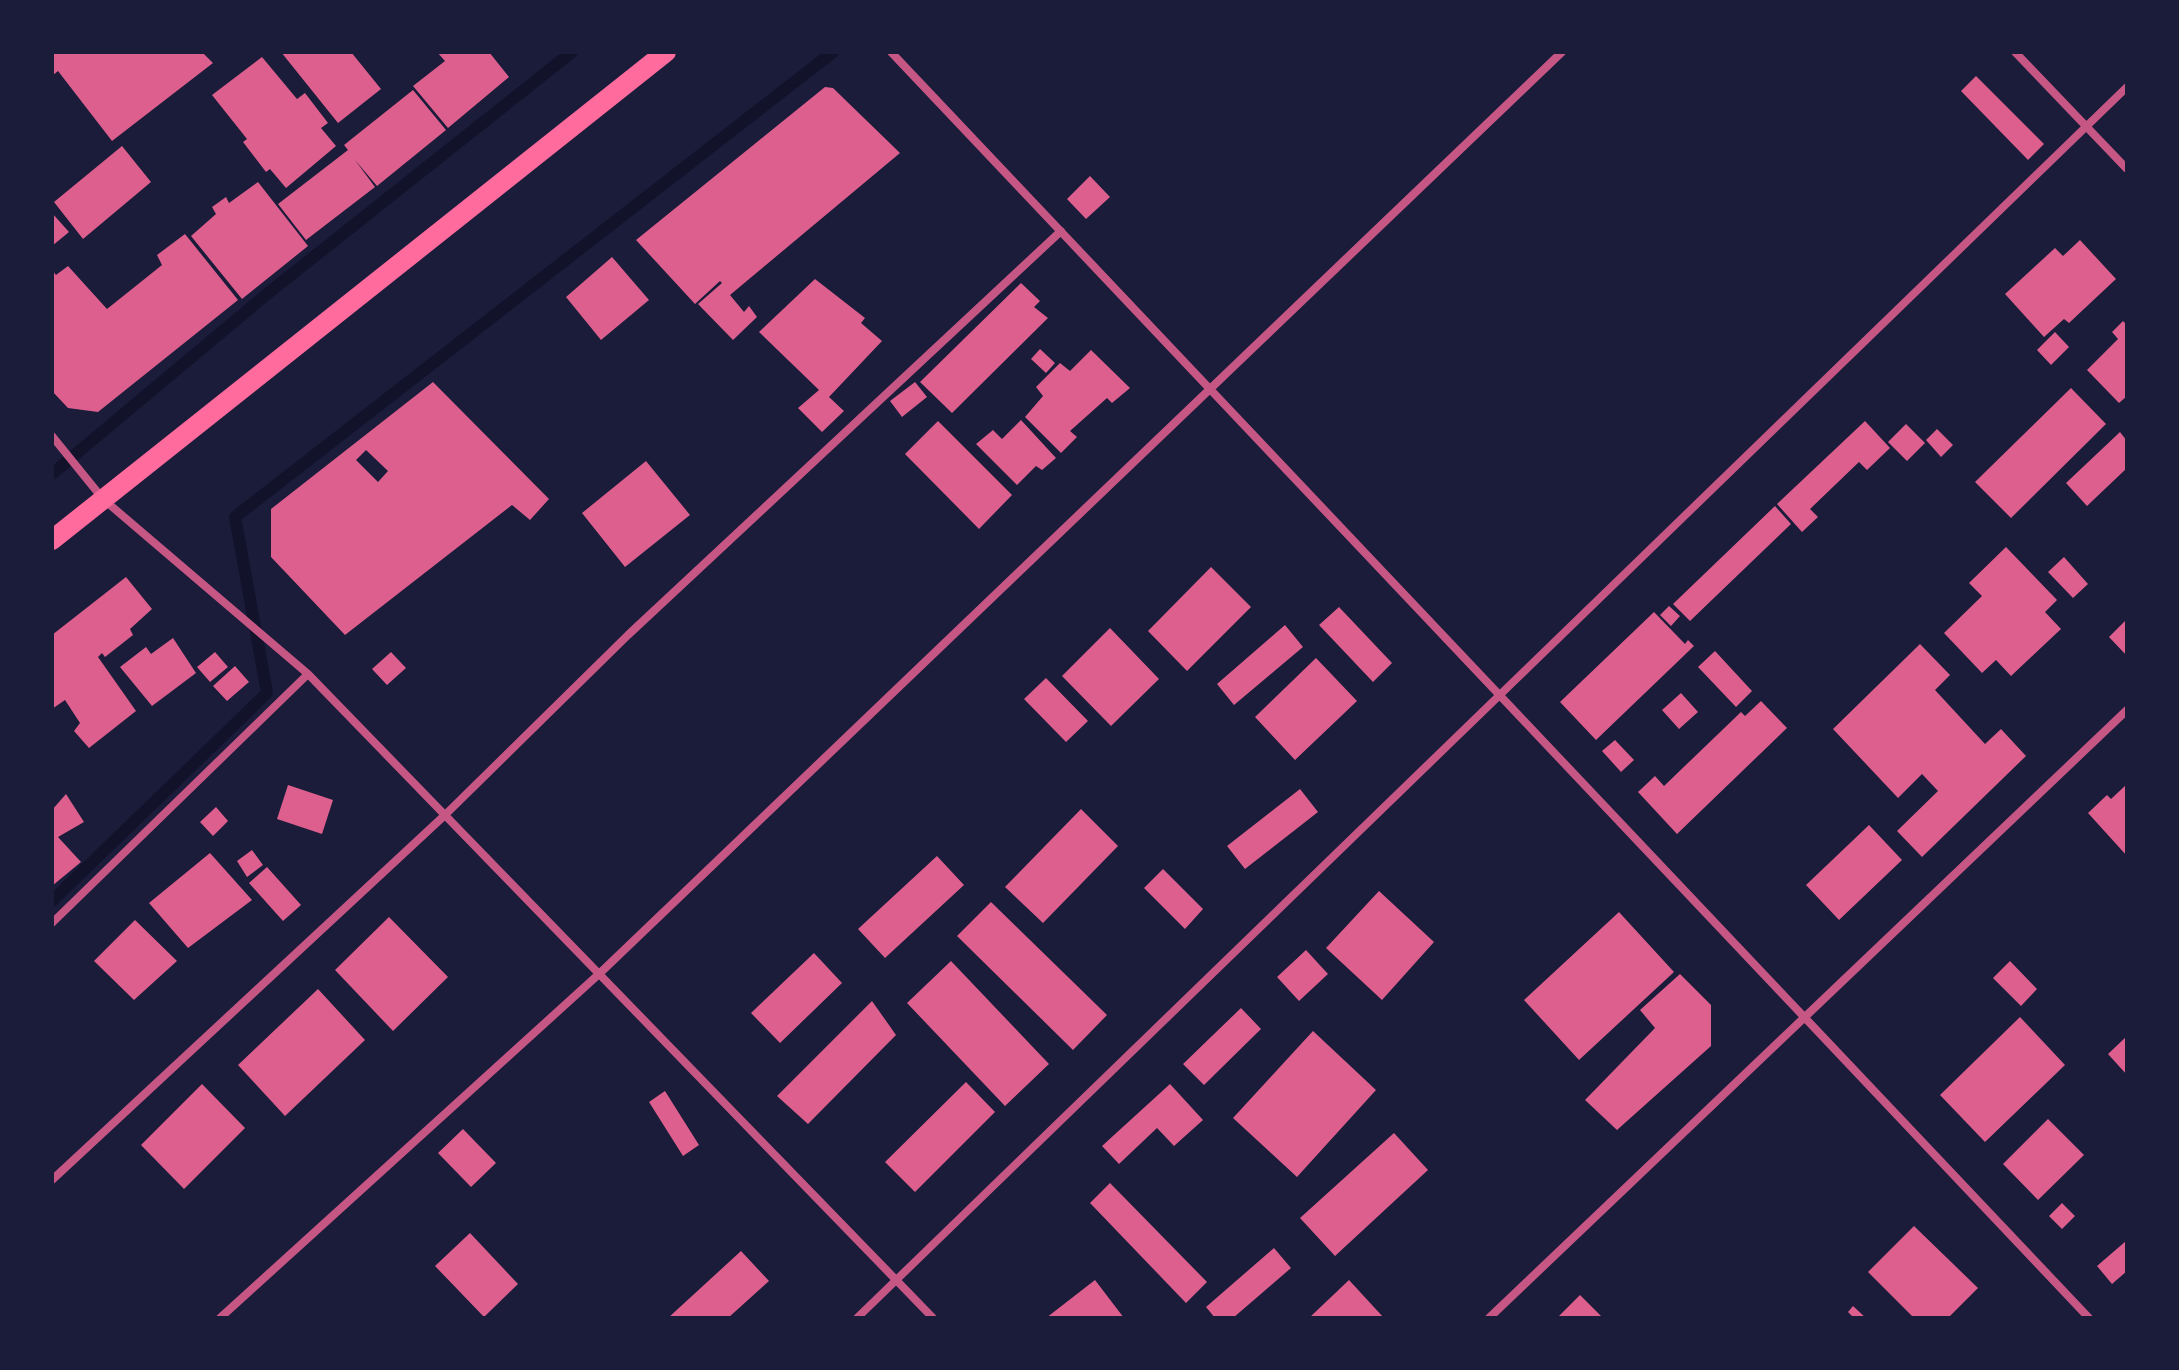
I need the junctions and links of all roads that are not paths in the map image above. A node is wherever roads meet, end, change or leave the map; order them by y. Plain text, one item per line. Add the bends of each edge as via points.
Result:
1 (666, 52) edge
2 (891, 52) edge
3 (1562, 52) edge
4 (2015, 52) edge
5 (2127, 87) edge
6 (2086, 127) junction
7 (2127, 169) edge
8 (1061, 231) junction
9 (1209, 388) junction
10 (52, 436) edge
11 (103, 499) junction
12 (52, 540) edge
13 (308, 674) junction
14 (1500, 695) junction
15 (2127, 710) edge
16 (445, 815) junction
17 (52, 923) edge
18 (599, 974) junction
19 (1804, 1018) junction
20 (52, 1180) edge
21 (896, 1280) junction
22 (220, 1318) edge
23 (857, 1318) edge
24 (933, 1318) edge
25 (1489, 1318) edge
26 (2089, 1318) edge

1 - 11 main road
2 - 8 street
3 - 9 street
4 - 6 street
5 - 6 street
6 - 7 street
6 - 14 street
8 - 9 street
8 - 16 street via 628,635
9 - 14 street
9 - 18 street
10 - 11 street
11 - 12 main road
11 - 13 street
13 - 16 street
13 - 17 street
14 - 19 street
14 - 21 street
15 - 19 street
16 - 18 street
16 - 20 street
18 - 21 street
18 - 22 street
19 - 25 street
19 - 26 street
21 - 23 street
21 - 24 street

